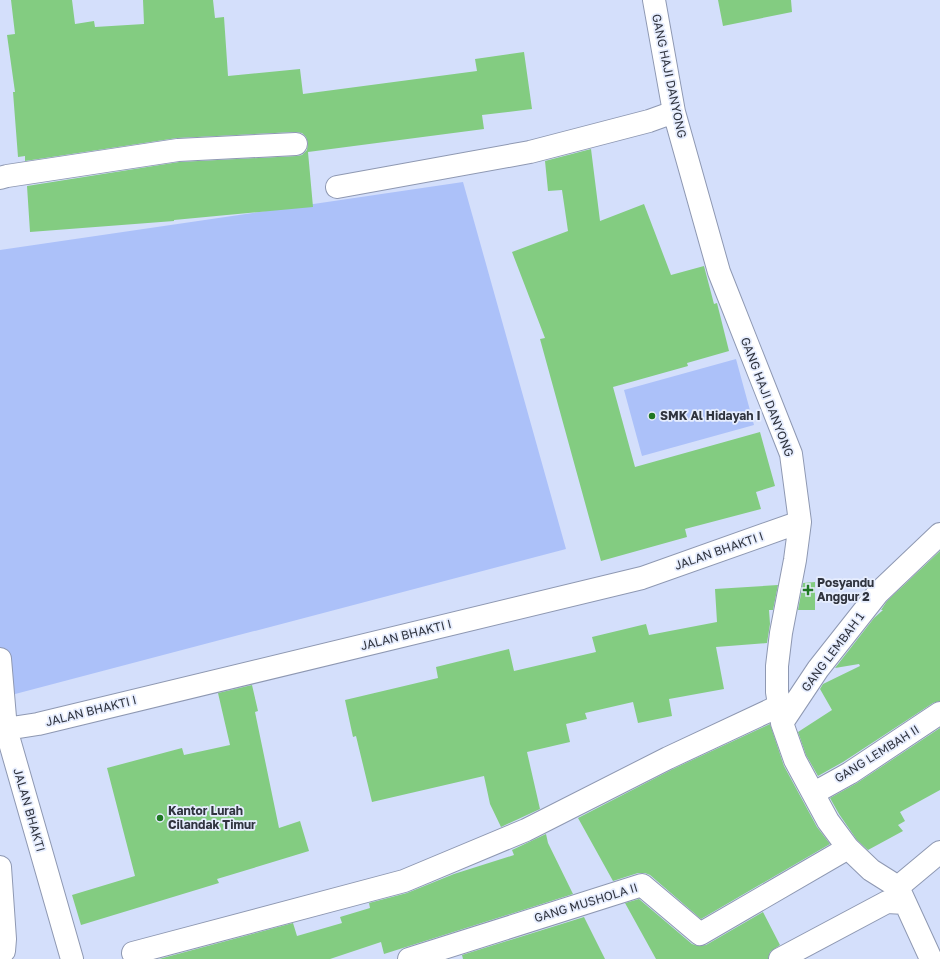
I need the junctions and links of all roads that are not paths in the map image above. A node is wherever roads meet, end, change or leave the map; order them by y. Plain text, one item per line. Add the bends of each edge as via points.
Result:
1 (654, 0) edge
2 (674, 112) junction
3 (296, 144) dead end
4 (0, 178) edge
5 (336, 187) dead end
6 (800, 522) junction
7 (940, 534) edge
8 (0, 659) edge
9 (940, 714) edge
10 (781, 715) junction
11 (3, 729) edge
12 (814, 793) junction
13 (848, 848) junction
14 (939, 852) edge
15 (0, 867) edge
16 (902, 895) junction
17 (133, 953) dead end
18 (0, 954) edge
19 (72, 959) edge
20 (409, 959) edge
21 (780, 959) edge
22 (931, 959) edge

1 - 2 street, GANG HAJI DANYONG
2 - 5 street via 530,152
2 - 6 street, GANG HAJI DANYONG via 719,272 791,454
3 - 4 street via 178,150
6 - 10 street, GANG HAJI DANYONG via 796,560 777,666 777,692
6 - 11 street, JALAN BHAKTI I via 642,578 38,724
7 - 10 street, GANG LEMBAH 1 via 878,593
8 - 11 street, JALAN BHAKTI
9 - 12 street, GANG LEMBAH II via 850,773
10 - 12 street, GANG HAJI DANYONG via 795,760
10 - 17 street via 668,758 526,830 404,881
11 - 19 street, JALAN BHAKTI
12 - 13 street, GANG HAJI DANYONG via 828,821
13 - 16 street, GANG HAJI DANYONG
13 - 20 street, GANG MUSHOLA II via 700,934 642,885
14 - 16 street
15 - 18 street via 5,939 4,951
16 - 21 street
16 - 22 street

